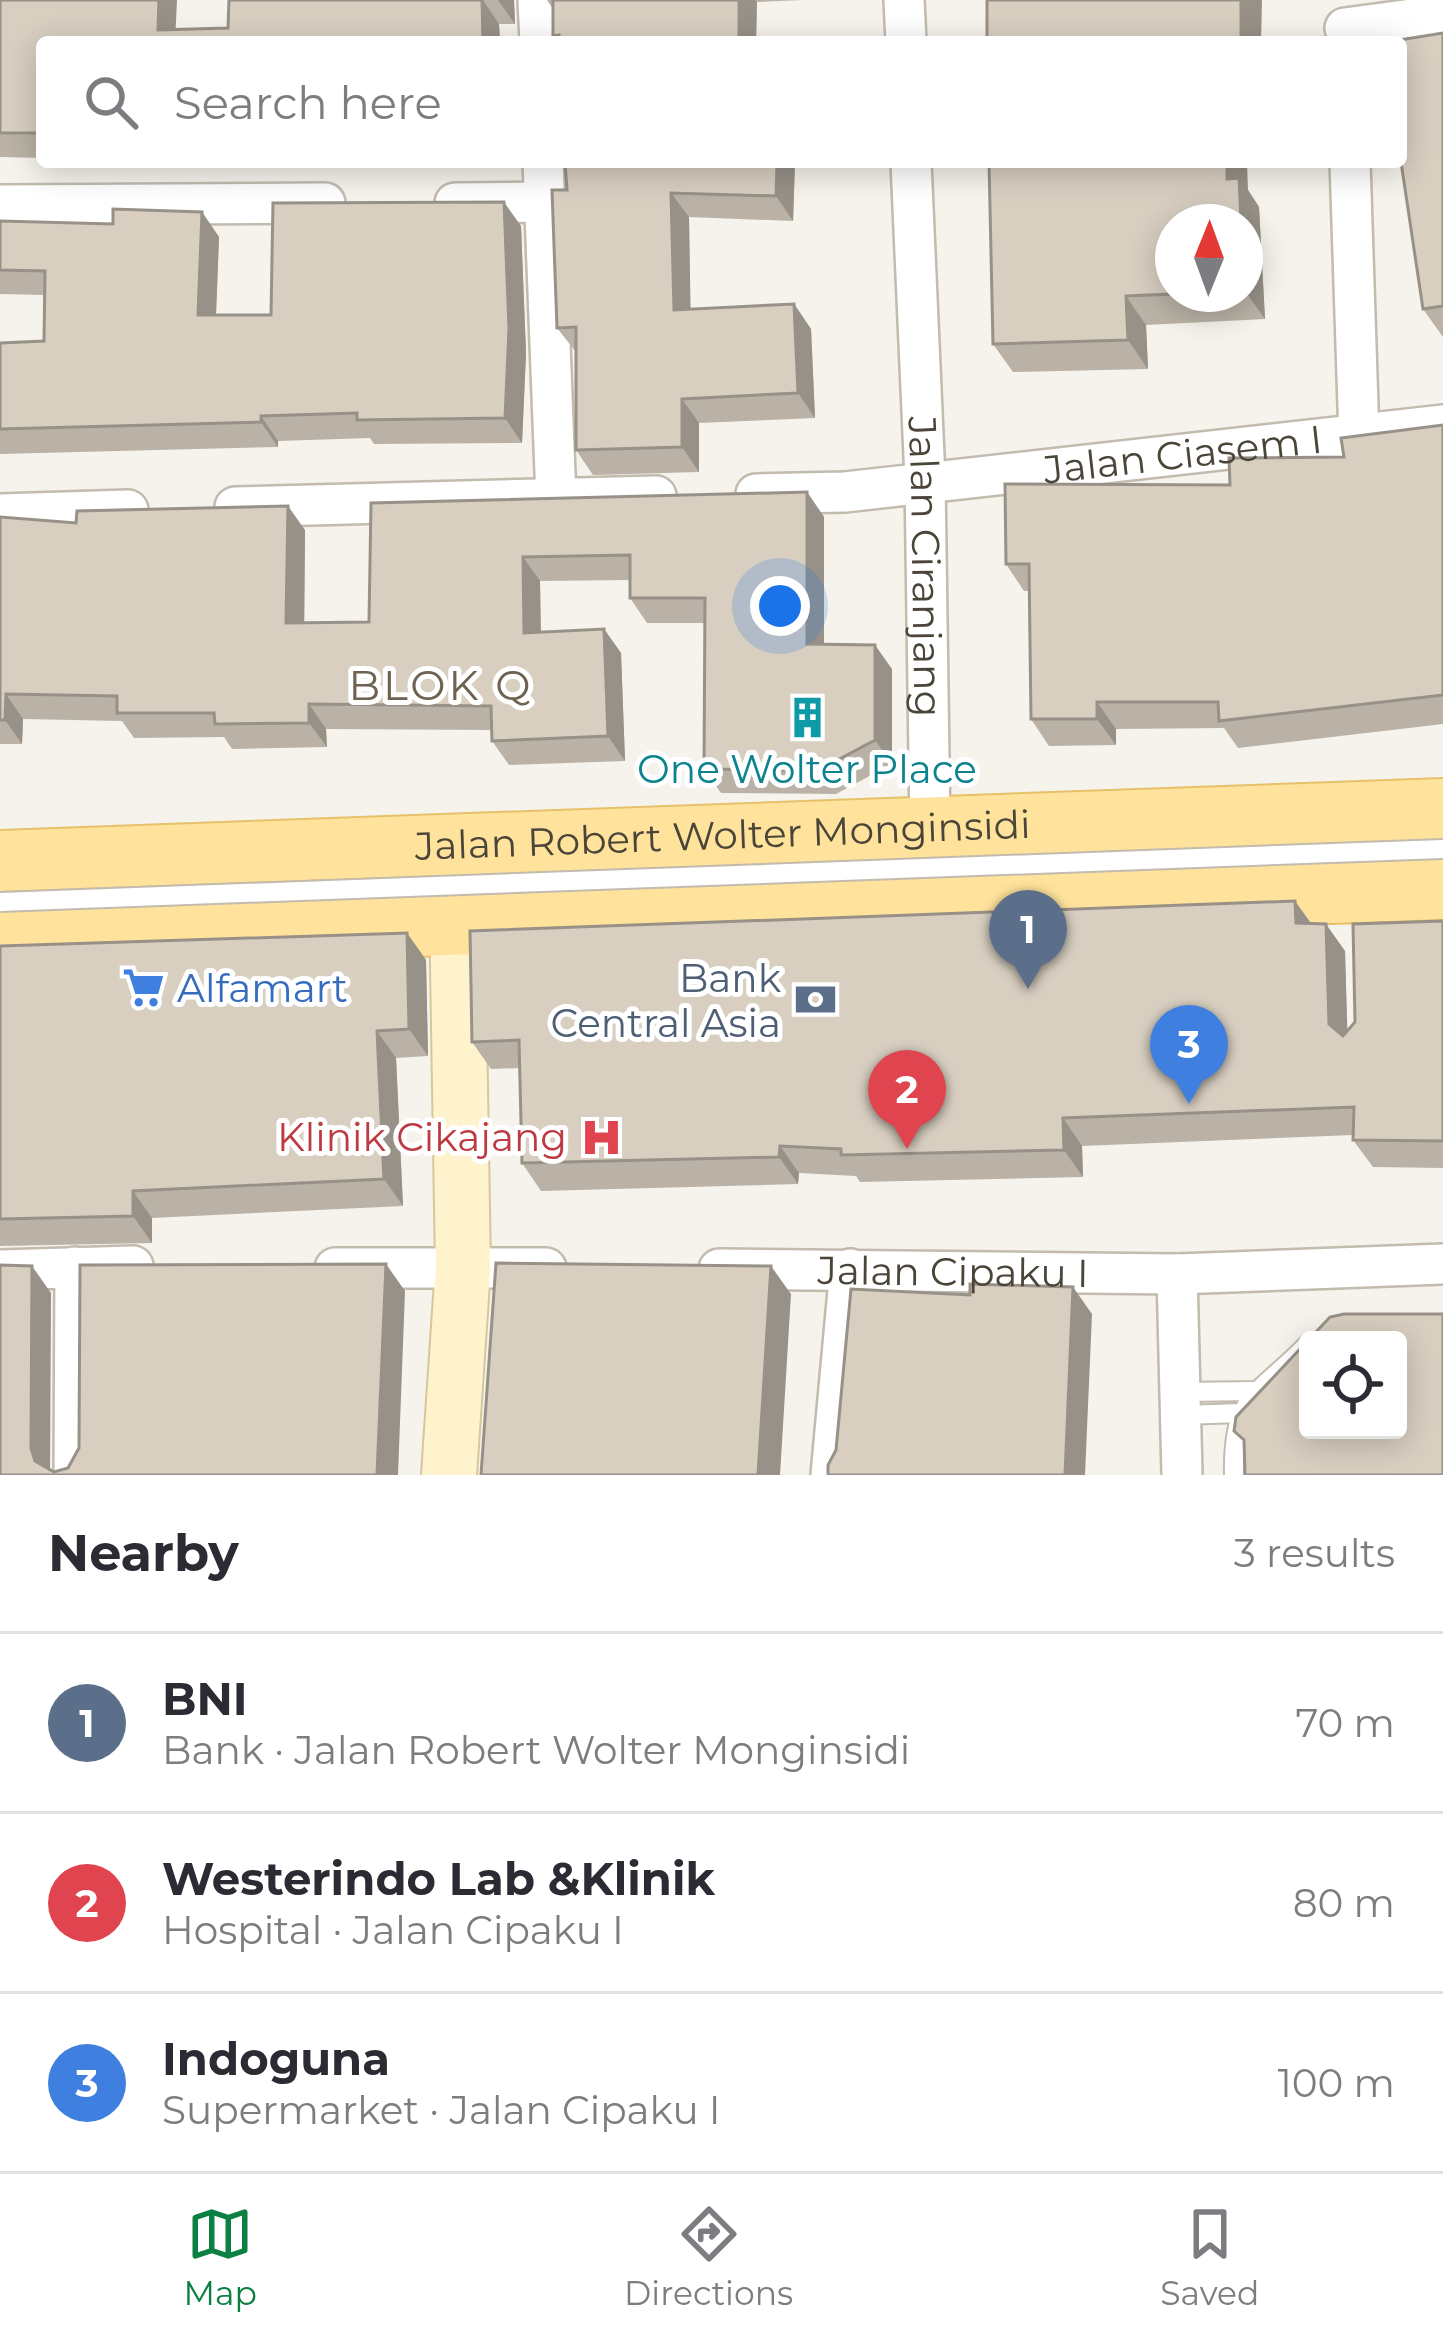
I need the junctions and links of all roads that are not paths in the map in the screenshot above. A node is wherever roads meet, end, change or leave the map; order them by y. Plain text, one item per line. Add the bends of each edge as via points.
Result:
1 (538, 0) edge
2 (904, 0) edge
3 (1443, 14) edge
4 (1345, 23) edge
5 (539, 36) edge
6 (906, 36) edge
7 (543, 168) edge
8 (911, 168) edge
9 (1350, 168) edge
10 (544, 202) junction
11 (355, 203) edge
12 (426, 203) edge
13 (0, 205) edge
14 (1443, 425) edge
15 (1359, 437) junction
16 (925, 479) junction
17 (556, 499) junction
18 (0, 514) edge
19 (1443, 809) edge
20 (1250, 817) junction
21 (1130, 822) junction
22 (923, 829) junction
23 (797, 834) junction
24 (456, 846) junction
25 (1443, 849) edge
26 (1193, 857) junction
27 (0, 861) edge
28 (855, 873) junction
29 (1443, 889) edge
30 (1253, 897) junction
31 (1131, 901) junction
32 (0, 902) edge
33 (1041, 904) junction
34 (909, 908) junction
35 (798, 912) junction
36 (458, 922) junction
37 (0, 941) edge
38 (1443, 1264) edge
39 (163, 1266) edge
40 (75, 1267) junction
41 (296, 1267) edge
42 (463, 1268) junction
43 (577, 1268) edge
44 (691, 1268) edge
45 (850, 1269) junction
46 (0, 1270) edge
47 (1177, 1274) junction
48 (1330, 1324) edge
49 (1322, 1331) edge
50 (1299, 1352) edge
51 (1254, 1391) junction
52 (1182, 1404) junction
53 (1241, 1413) junction
54 (74, 1475) edge
55 (449, 1475) edge
56 (831, 1475) edge
57 (1182, 1475) edge
58 (1234, 1475) edge

1 - 5 street
2 - 6 street
3 - 4 street
7 - 10 street
8 - 16 street, Jalan Ciranjang
9 - 15 street
10 - 12 street
10 - 17 street
11 - 13 street
14 - 15 street, Jalan Ciasem I
15 - 16 street, Jalan Ciasem I
16 - 17 street, Jalan Ciasem I via 844,492
16 - 22 street, Jalan Ciranjang
17 - 18 street, Jalan Ciasem I
19 - 20 main road, Jalan Robert Wolter Monginsidi
20 - 21 main road, Jalan Robert Wolter Monginsidi
20 - 26 main road
21 - 22 main road, Jalan Robert Wolter Monginsidi
21 - 26 main road
22 - 23 main road, Jalan Robert Wolter Monginsidi
22 - 28 main road
22 - 33 street via 951,863
23 - 24 main road, Jalan Robert Wolter Monginsidi
23 - 28 main road
24 - 27 main road, Jalan Robert Wolter Monginsidi
24 - 36 street
25 - 32 lane, bridge
26 - 30 main road
26 - 31 main road
28 - 34 main road
28 - 35 main road
29 - 30 main road, Jalan Robert Wolter Monginsidi via 1357,901
30 - 31 main road, Jalan Robert Wolter Monginsidi
31 - 33 main road, Jalan Robert Wolter Monginsidi
33 - 34 main road, Jalan Robert Wolter Monginsidi
34 - 35 main road, Jalan Robert Wolter Monginsidi
35 - 36 main road, Jalan Robert Wolter Monginsidi
36 - 37 main road, Jalan Robert Wolter Monginsidi
36 - 42 street
38 - 47 street, Jalan Cipaku I
39 - 40 street
40 - 46 street
40 - 54 street
41 - 42 street
42 - 43 street
42 - 55 street
44 - 45 street, Jalan Cipaku I
45 - 47 street, Jalan Cipaku I
45 - 56 street
47 - 52 street
48 - 49 lane
50 - 51 lane
51 - 52 lane
51 - 53 lane
52 - 53 lane
52 - 57 street
53 - 58 lane

